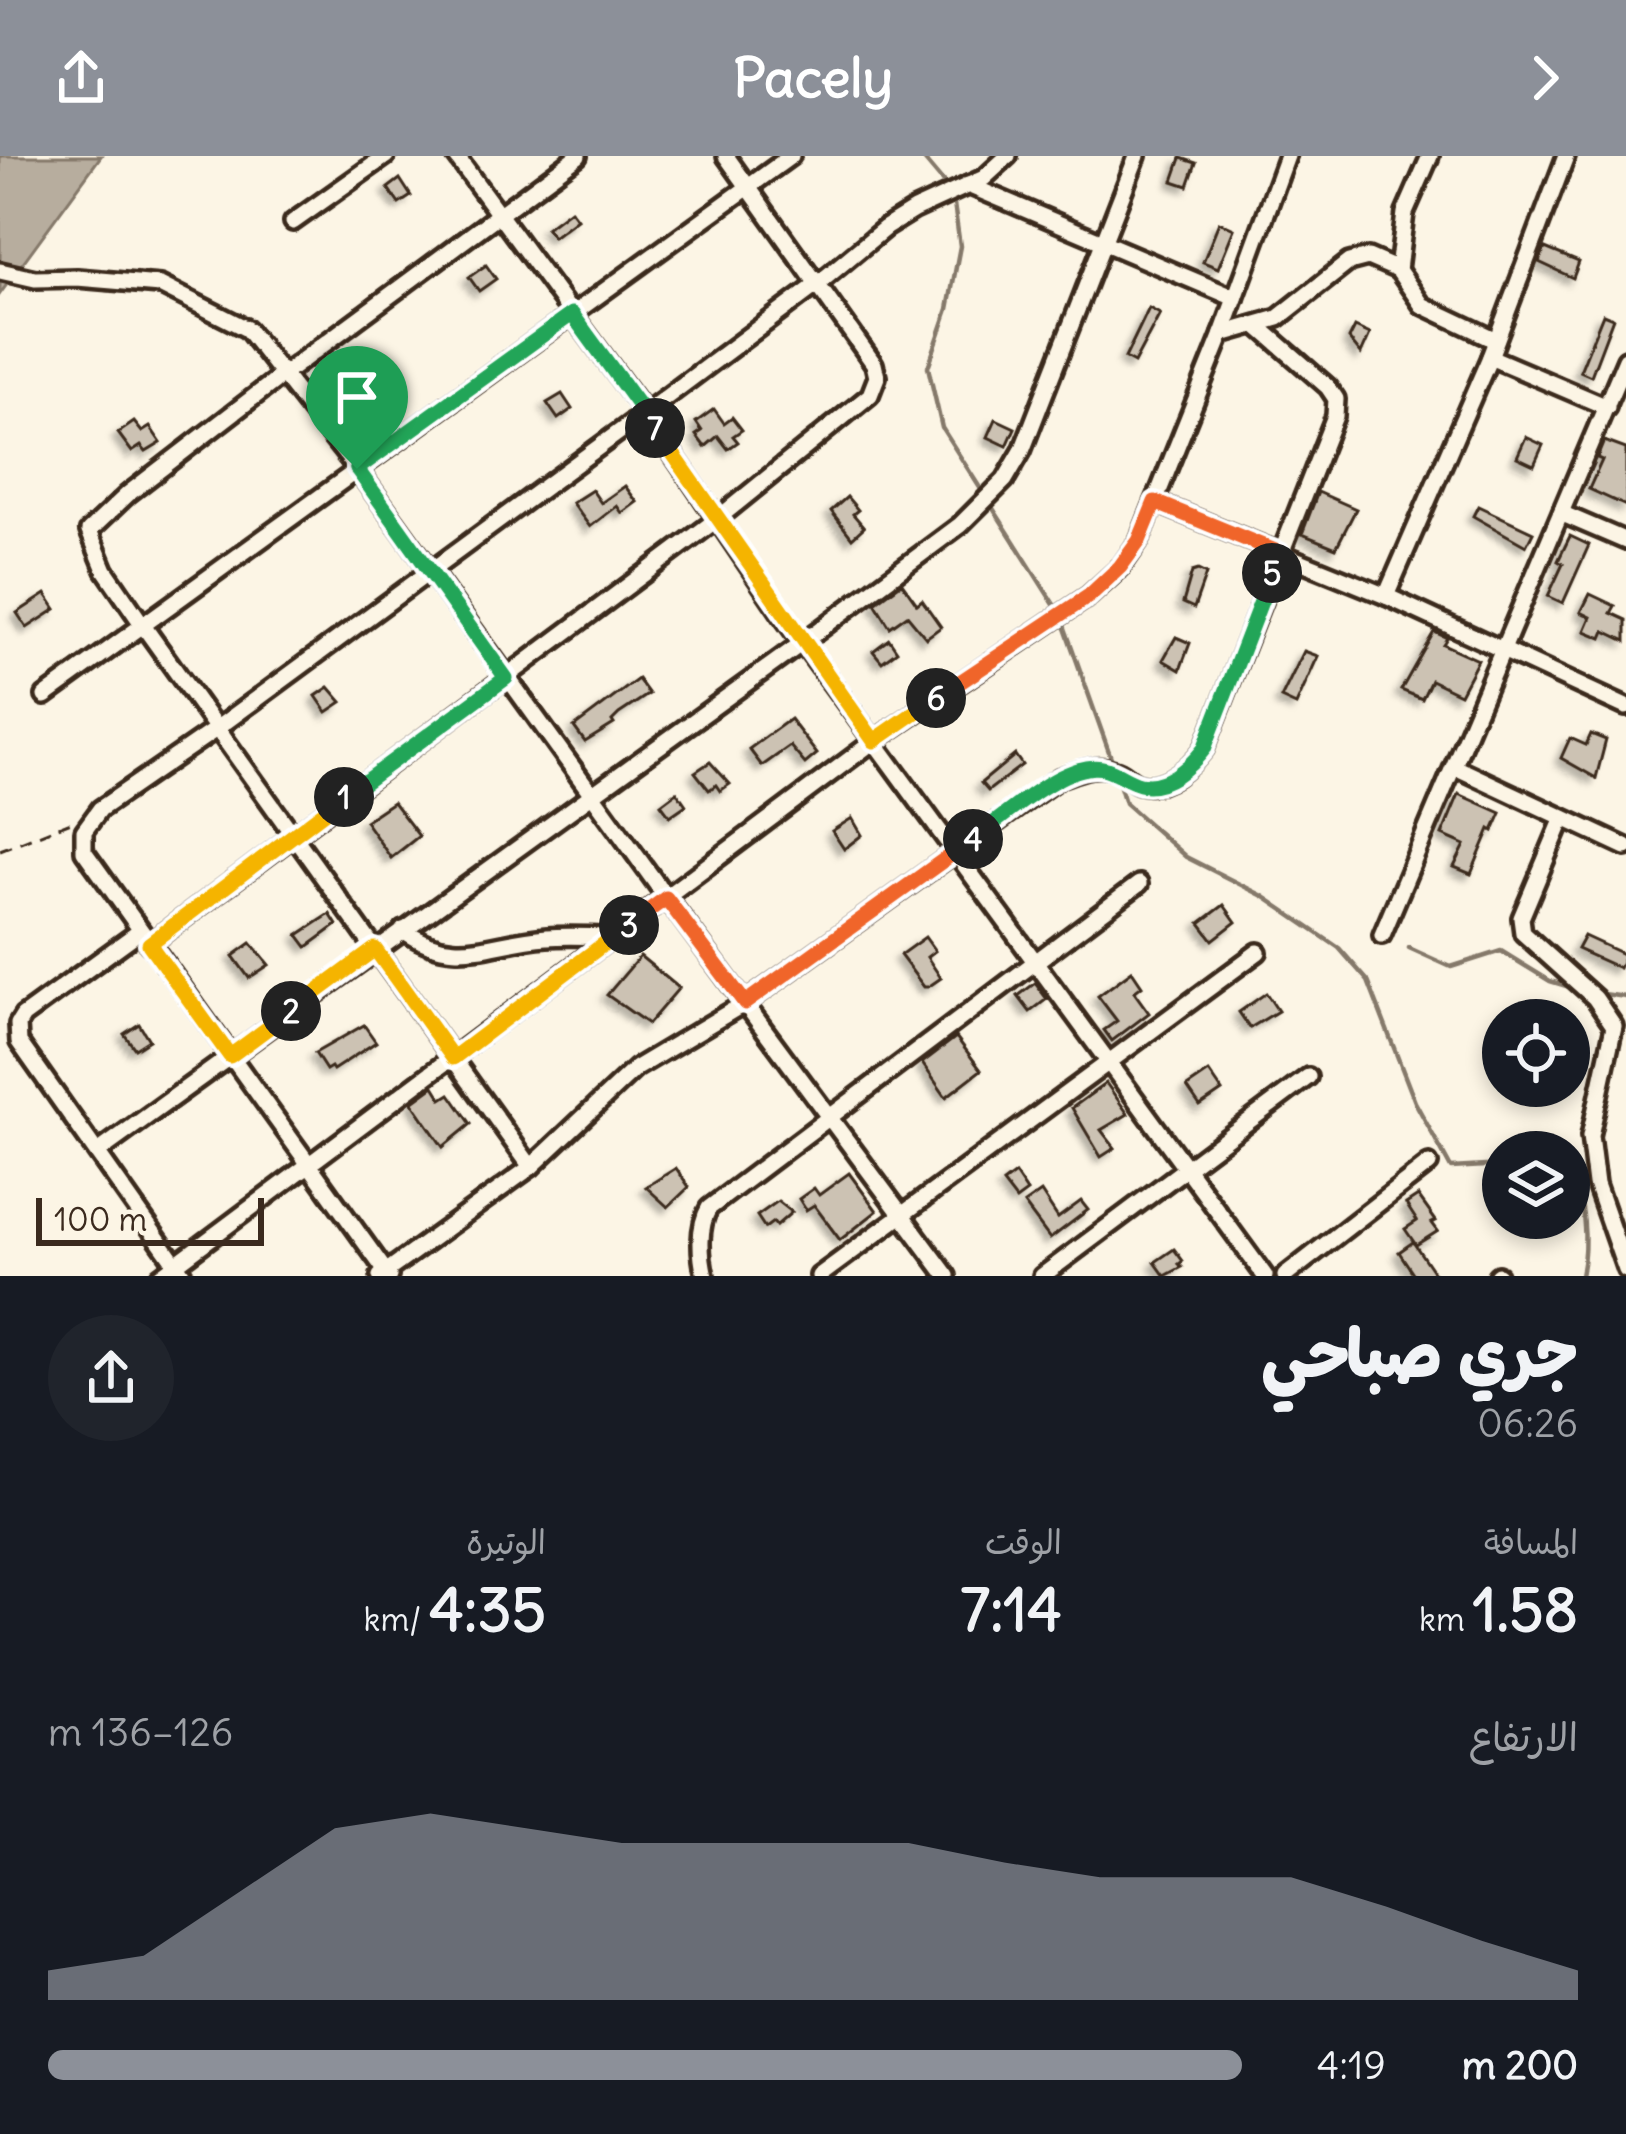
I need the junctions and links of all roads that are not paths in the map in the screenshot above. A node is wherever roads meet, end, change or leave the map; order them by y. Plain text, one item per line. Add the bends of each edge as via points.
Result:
1 (386, 156) edge
2 (456, 156) edge
3 (578, 156) edge
4 (726, 156) edge
5 (790, 156) edge
6 (1008, 156) edge
7 (1137, 156) edge
8 (1287, 156) edge
9 (1430, 156) edge
10 (1566, 156) edge
11 (747, 184) junction
12 (968, 185) junction
13 (499, 215) junction
14 (293, 222) dead end
15 (1102, 245) junction
16 (1398, 270) junction
17 (0, 271) edge
18 (820, 284) junction
19 (1235, 298) junction
20 (572, 314) junction
21 (1258, 326) junction
22 (1222, 334) junction
23 (1493, 348) junction
24 (1626, 359) edge
25 (285, 373) junction
26 (1622, 382) edge
27 (1606, 407) junction
28 (645, 413) junction
29 (357, 469) junction
30 (1155, 502) junction
31 (1563, 514) junction
32 (716, 520) junction
33 (1626, 542) edge
34 (1280, 553) junction
35 (430, 569) junction
36 (1386, 596) junction
37 (142, 624) junction
38 (802, 644) junction
39 (1505, 650) junction
40 (506, 678) junction
41 (45, 696) dead end
42 (1626, 707) edge
43 (216, 729) junction
44 (874, 741) junction
45 (1455, 767) junction
46 (592, 795) junction
47 (1564, 818) junction
48 (292, 836) junction
49 (1626, 847) edge
50 (956, 851) junction
51 (1139, 884) dead end
52 (666, 898) junction
53 (403, 930) junction
54 (1382, 935) dead end
55 (613, 937) junction
56 (145, 938) junction
57 (375, 949) junction
58 (1258, 952) dead end
59 (1038, 962) junction
60 (745, 1003) junction
61 (230, 1056) junction
62 (453, 1058) junction
63 (1110, 1062) junction
64 (1308, 1077) dead end
65 (830, 1117) junction
66 (98, 1152) junction
67 (1430, 1164) dead end
68 (309, 1166) junction
69 (531, 1167) junction
70 (1186, 1167) junction
71 (904, 1214) junction
72 (180, 1270) edge
73 (1626, 1270) edge
74 (385, 1274) edge
75 (160, 1276) edge
76 (705, 1276) edge
77 (819, 1276) edge
78 (947, 1276) edge
79 (1042, 1276) edge
80 (1265, 1276) edge
81 (1285, 1276) edge

1 - 14 street
2 - 13 street
3 - 13 street
4 - 11 street
5 - 11 street
6 - 12 street
7 - 15 street
8 - 19 street
9 - 16 street via 1405,213
10 - 23 street
11 - 18 street
11 - 20 street
12 - 15 street
12 - 18 street via 885,228
13 - 20 street
13 - 25 street
15 - 19 street
15 - 38 street via 1005,480 960,525
16 - 21 street via 1368,257 1349,262
16 - 23 street via 1422,305
17 - 25 street via 160,285 247,329
18 - 28 street
18 - 32 street via 874,364 870,395
19 - 22 street
20 - 28 street
20 - 29 street
21 - 22 street
21 - 34 street via 1336,399
22 - 30 street
23 - 27 street
23 - 36 street
24 - 26 street
25 - 29 street
25 - 37 street via 89,530
26 - 27 street
27 - 31 street
28 - 32 street
28 - 35 street
29 - 35 street
29 - 37 street
30 - 34 street
30 - 44 street via 1139,541 1089,596
31 - 33 street
31 - 39 street
32 - 38 street
32 - 40 street
34 - 36 street
34 - 50 street via 1204,749 1186,770 1158,784 1088,768 1059,778
35 - 40 street
35 - 43 street
36 - 39 street
37 - 41 street
37 - 43 street
38 - 44 street
38 - 46 street
39 - 42 street
39 - 45 street
40 - 46 street
40 - 48 street
43 - 48 street
43 - 56 street via 100,809 84,831 84,851
44 - 50 street
44 - 52 street
45 - 47 street
45 - 54 street
46 - 52 street
46 - 53 street
47 - 49 street
47 - 73 street via 1521,918 1523,933 1595,998 1614,1026 1590,1136 1596,1184
48 - 56 street
48 - 57 street
50 - 59 street
50 - 60 street
51 - 59 street
52 - 55 street
52 - 60 street
53 - 55 street via 423,945 466,952 547,937
53 - 57 street
55 - 62 street
56 - 61 street
56 - 66 street via 18,1024 19,1042
57 - 61 street
57 - 62 street
58 - 63 street
59 - 63 street
59 - 65 street
60 - 65 street
60 - 69 street via 636,1068
61 - 66 street
61 - 68 street
62 - 68 street
62 - 69 street
63 - 70 street
63 - 71 street
64 - 70 street
65 - 71 street
65 - 76 street via 709,1208
66 - 72 street
67 - 81 street
68 - 72 street
68 - 74 street
69 - 74 street
70 - 79 street
70 - 80 street
71 - 77 street
71 - 78 street
72 - 75 street

